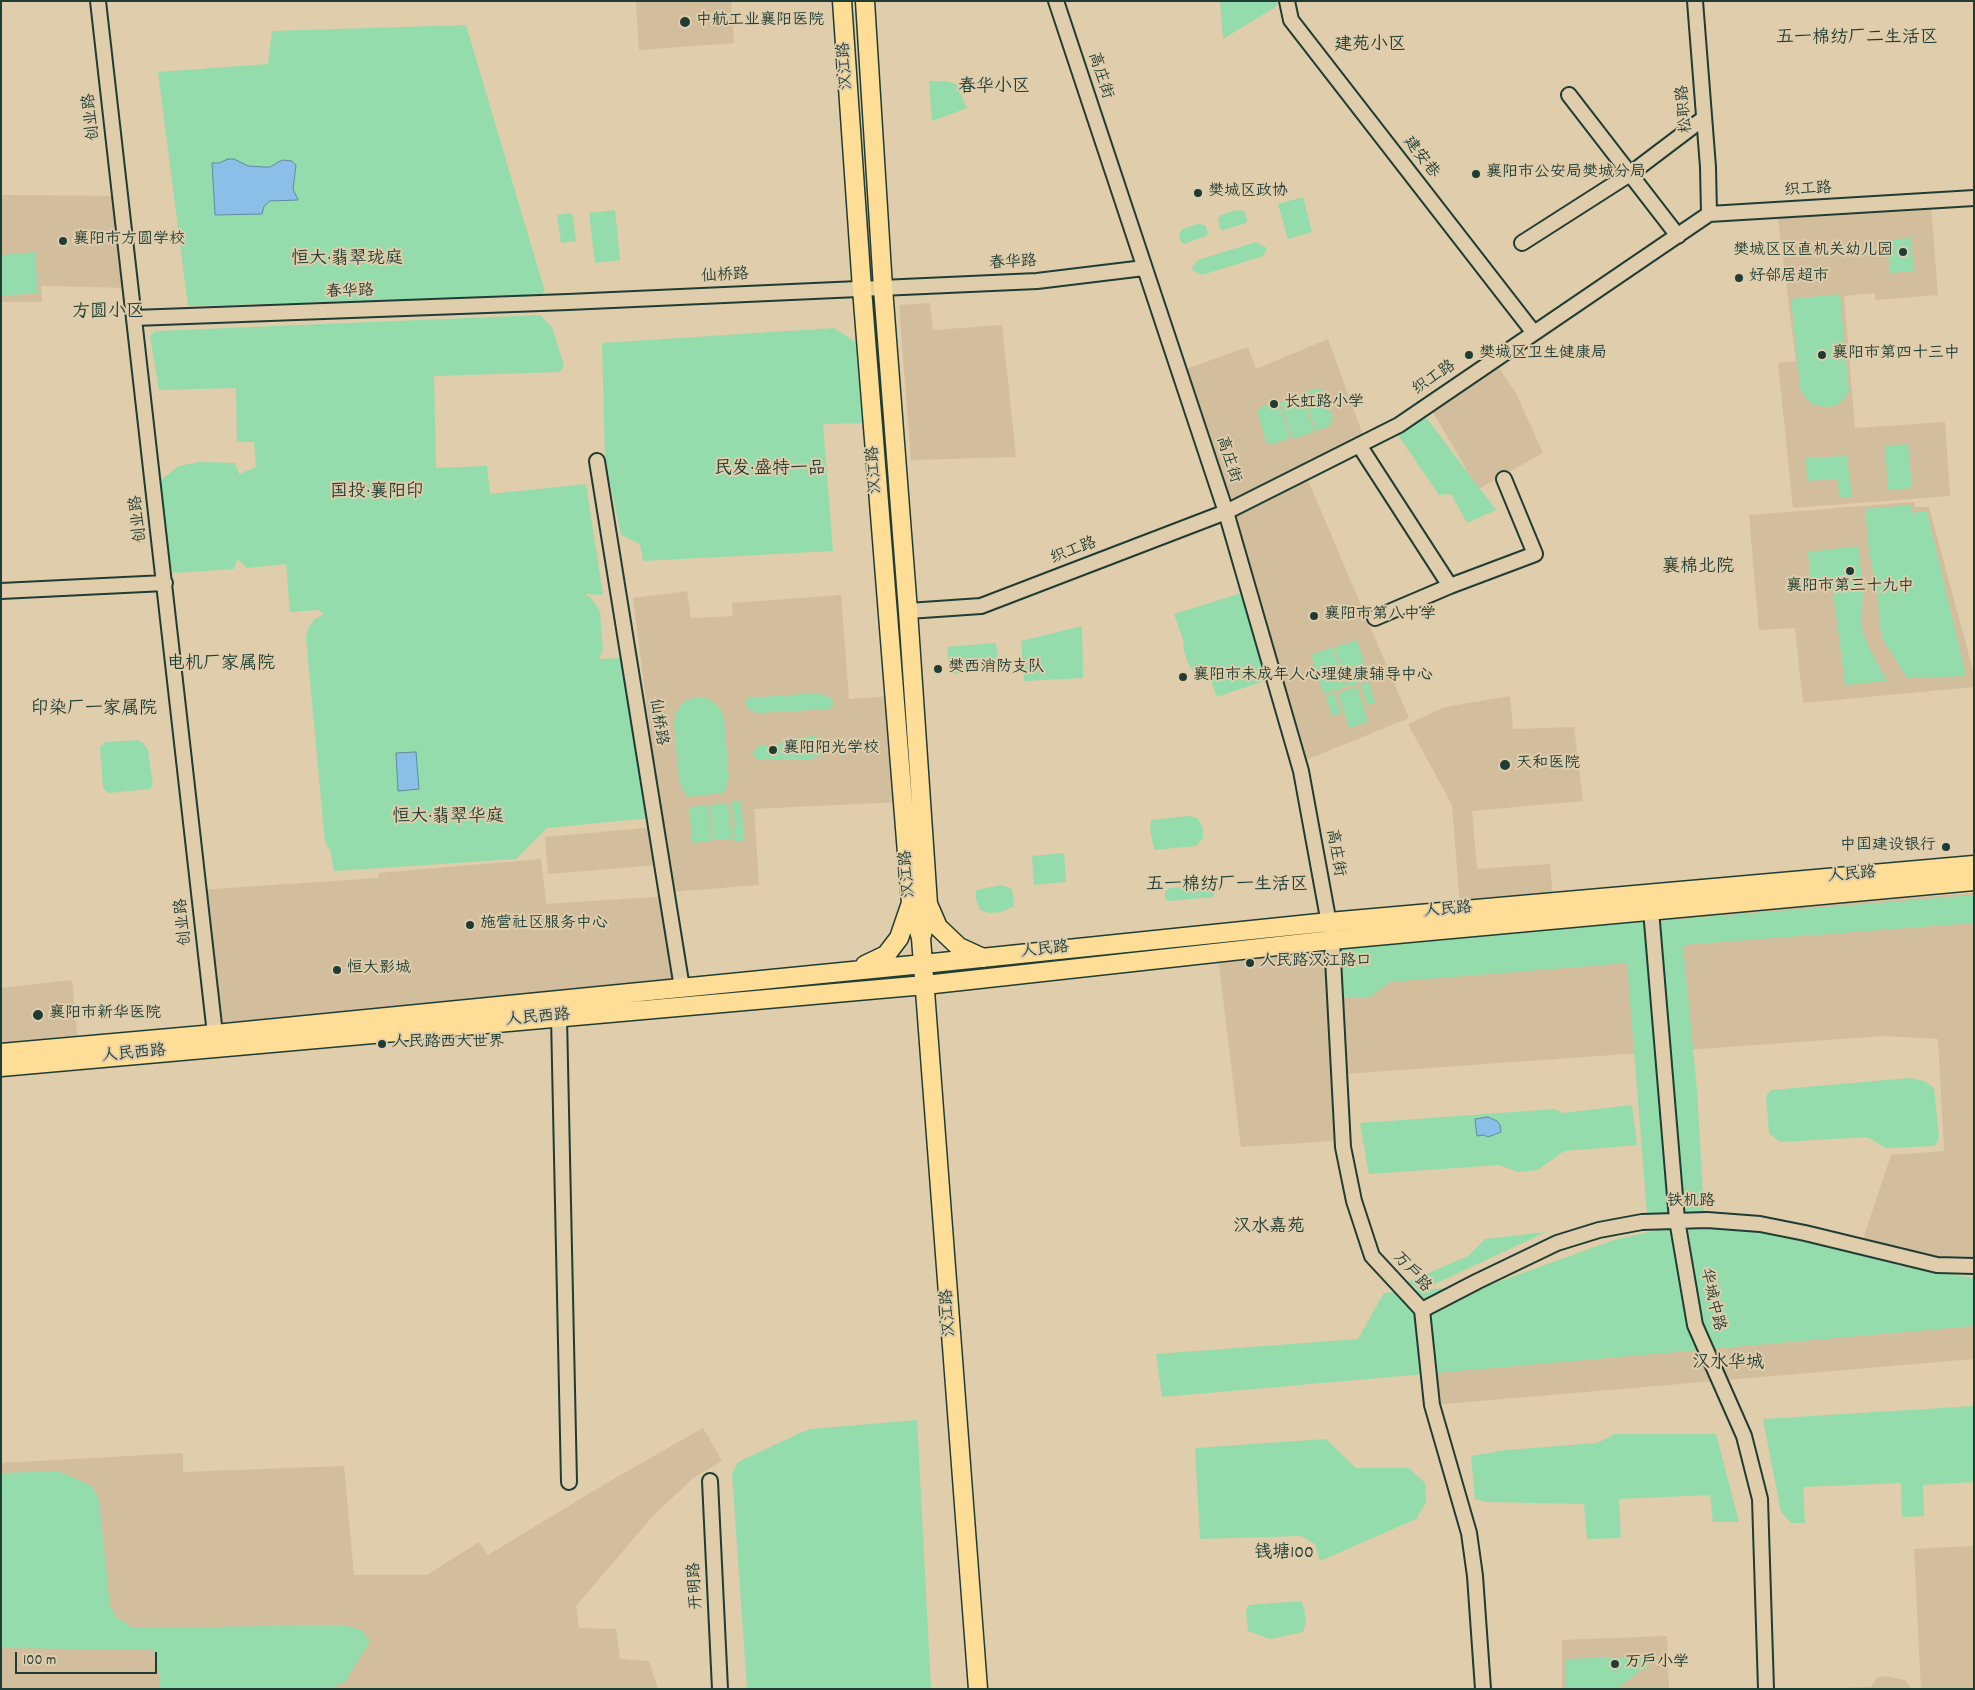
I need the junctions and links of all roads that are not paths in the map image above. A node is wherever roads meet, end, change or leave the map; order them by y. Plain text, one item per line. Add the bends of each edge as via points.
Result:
1 (98, 1) edge
2 (842, 1) edge
3 (865, 1) edge
4 (1056, 1) edge
5 (1287, 1) edge
6 (1695, 1) edge
7 (1569, 94) dead end
8 (1704, 118) junction
9 (1630, 174) junction
10 (1974, 198) edge
11 (1709, 214) junction
12 (1678, 236) junction
13 (1522, 243) dead end
14 (1144, 268) junction
15 (883, 288) junction
16 (862, 289) junction
17 (568, 302) joint
18 (134, 318) junction
19 (1534, 333) junction
20 (1359, 445) junction
21 (597, 461) dead end
22 (1504, 479) dead end
23 (1226, 512) junction
24 (165, 583) junction
25 (1450, 586) junction
26 (1, 591) edge
27 (908, 611) junction
28 (1375, 618) dead end
29 (1974, 865) edge
30 (1974, 881) edge
31 (919, 903) junction
32 (1651, 910) junction
33 (1329, 922) junction
34 (1332, 940) junction
35 (983, 958) junction
36 (923, 964) junction
37 (854, 970) junction
38 (971, 980) junction
39 (925, 985) junction
40 (682, 988) junction
41 (887, 988) junction
42 (927, 1016) junction
43 (559, 1017) junction
44 (215, 1034) junction
45 (1, 1053) edge
46 (1, 1067) edge
47 (1676, 1220) junction
48 (1974, 1266) edge
49 (1422, 1310) junction
50 (710, 1481) dead end
51 (568, 1482) dead end
52 (720, 1689) edge
53 (978, 1689) edge
54 (1483, 1689) edge
55 (1766, 1689) edge

1 - 18 street, 创业路
2 - 16 main road, 汉江路
3 - 15 main road, 汉江路
4 - 14 street, 高庄街
5 - 19 street, 建安巷 via 1291,20
6 - 8 street, 松职路
7 - 9 street
8 - 9 street
8 - 11 street, 松职路
9 - 12 street
9 - 13 street
10 - 11 street, 织工路
11 - 12 street, 织工路
12 - 19 street, 织工路
14 - 15 street, 春华路 via 1037,281
14 - 23 street, 高庄街
15 - 16 street, 仙桥路
15 - 27 main road, 汉江路
16 - 17 street, 仙桥路
16 - 31 main road, 汉江路
17 - 18 street, 春华路
18 - 24 street, 创业路
19 - 20 street, 织工路 via 1399,425
20 - 23 street, 织工路
20 - 25 street
21 - 40 street, 仙桥路
22 - 25 street via 1535,554
23 - 27 street, 织工路 via 981,606
23 - 33 street, 高庄街 via 1301,771
24 - 26 street
24 - 44 street, 创业路
25 - 28 street
27 - 31 main road, 汉江路
29 - 33 main road, 人民路
30 - 32 main road, 人民路
31 - 35 main road via 938,928 959,946
31 - 36 main road, 汉江路
31 - 37 main road via 886,954
32 - 34 main road, 人民路
32 - 47 street, 华城中路
33 - 34 street, 高庄街
33 - 35 main road, 人民路
34 - 38 main road, 人民路
34 - 49 street, 万户路 via 1343,1147 1354,1200 1372,1256
35 - 36 main road, 人民路
36 - 37 main road, 人民西路
36 - 39 main road, 汉江路
37 - 40 main road, 人民西路
38 - 39 main road, 人民路
38 - 42 main road via 941,994
39 - 41 main road, 人民西路
39 - 42 main road, 汉江路
40 - 44 main road, 人民西路
41 - 42 main road via 911,999
41 - 43 main road, 人民西路
42 - 53 main road, 汉江路
43 - 46 main road, 人民西路
43 - 51 street
44 - 45 main road, 人民西路
47 - 48 street, 铁机路 via 1760,1224 1936,1264
47 - 49 street, 铁机路 via 1599,1230 1557,1243
47 - 55 street, 华城中路 via 1695,1325 1744,1436 1760,1499
49 - 54 street, 万户路 via 1432,1404 1470,1542
50 - 52 street, 开明路

